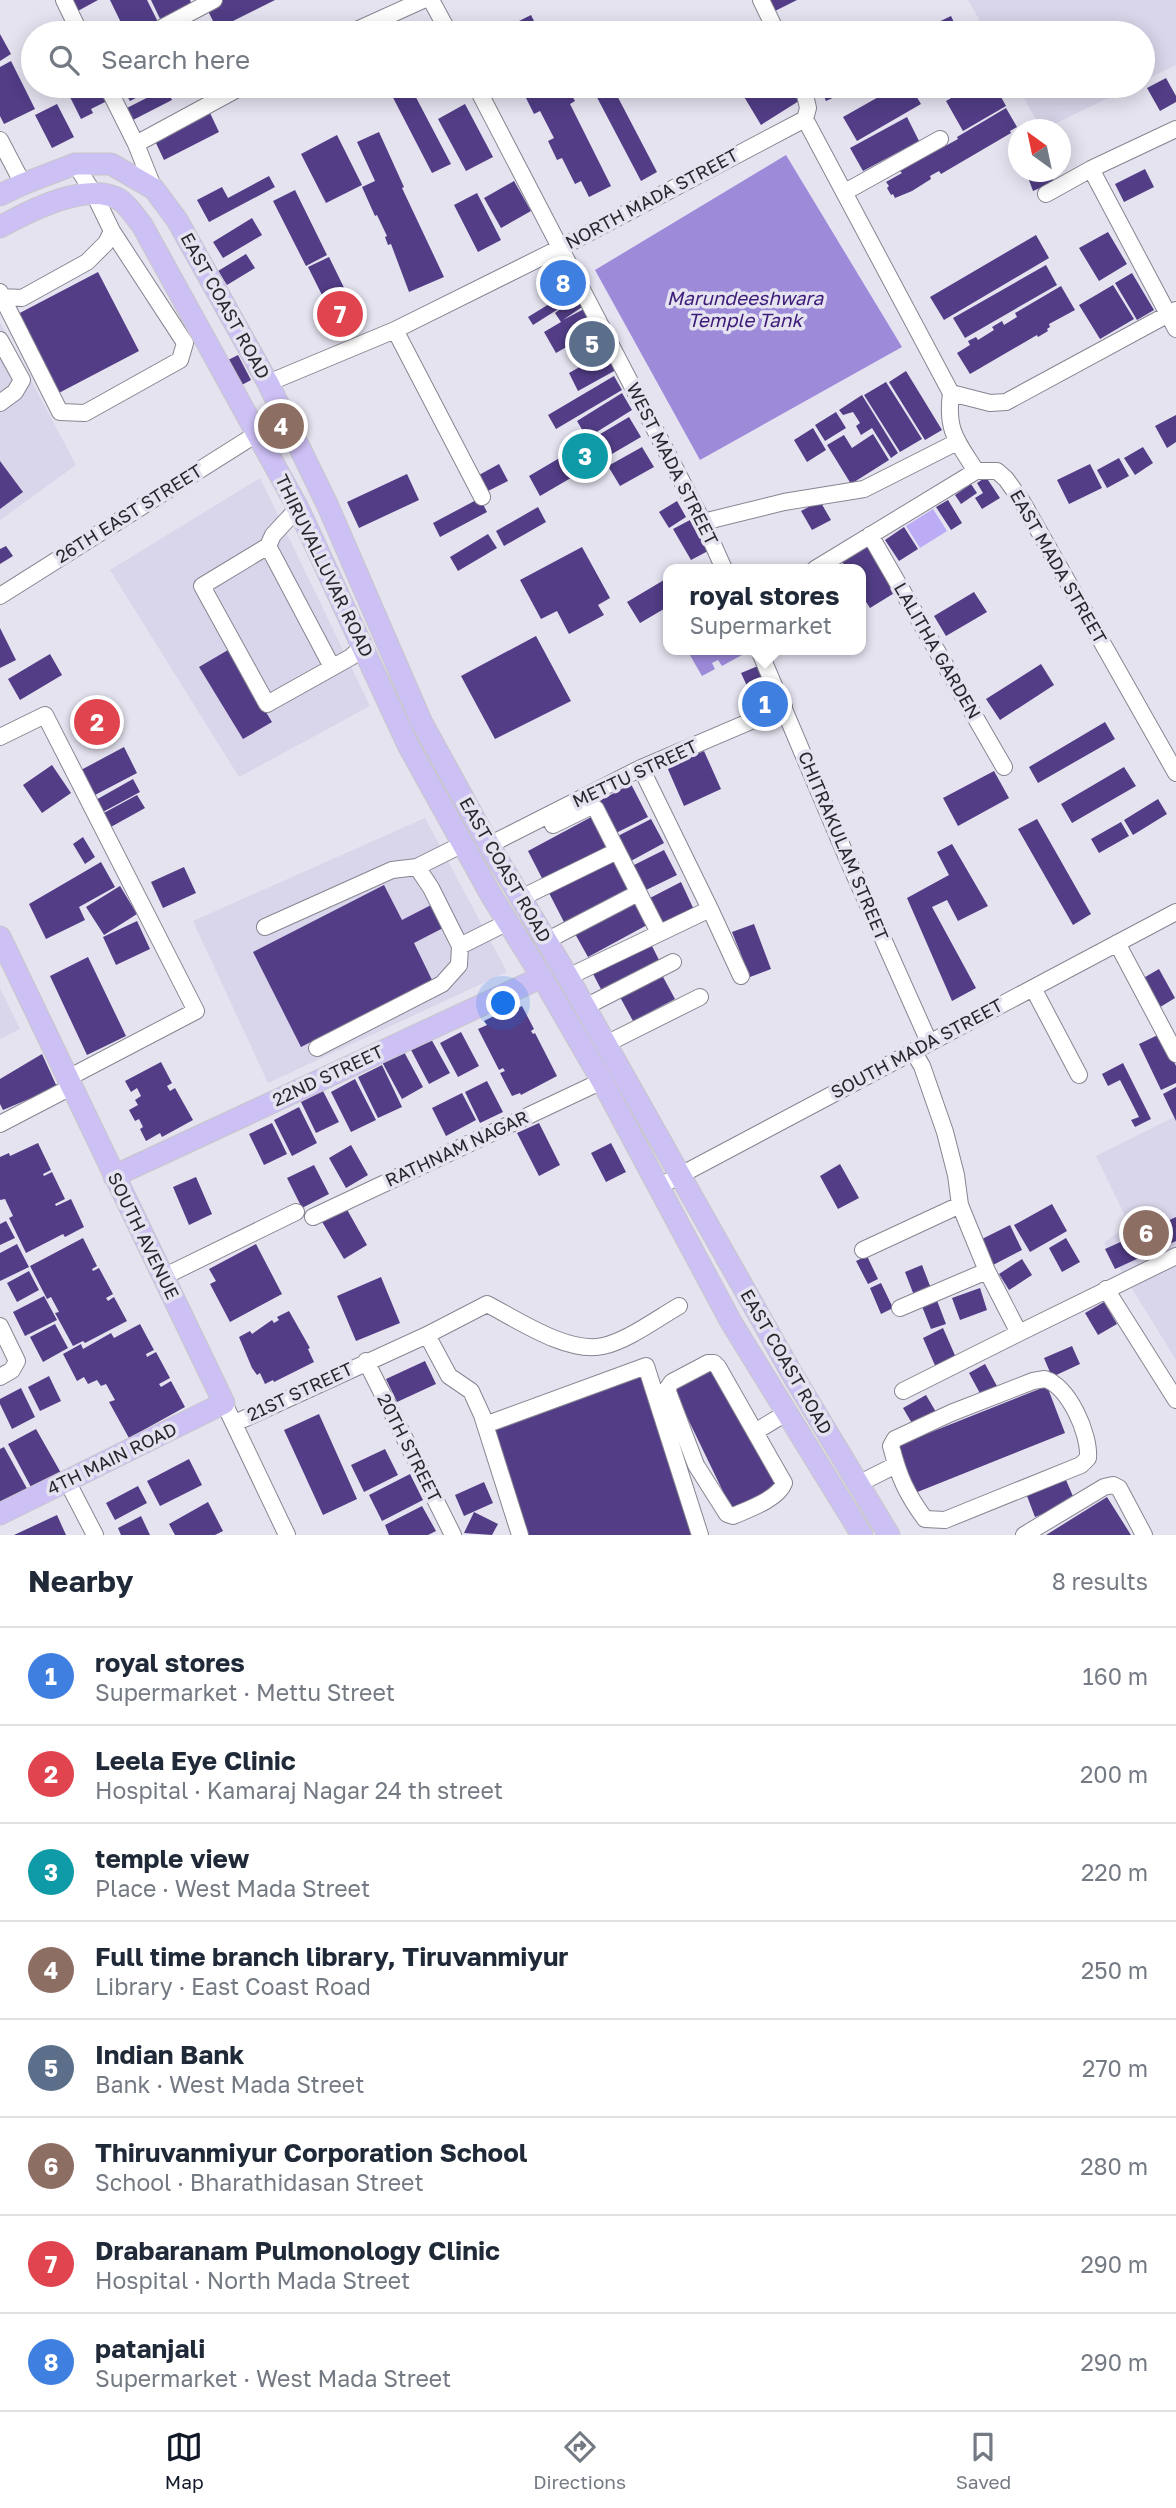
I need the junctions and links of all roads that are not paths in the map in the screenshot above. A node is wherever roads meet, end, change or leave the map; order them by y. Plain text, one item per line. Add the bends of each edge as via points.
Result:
1 (64, 0) edge
2 (214, 0) edge
3 (423, 0) edge
4 (431, 0) edge
5 (761, 0) edge
6 (74, 21) edge
7 (175, 21) edge
8 (377, 21) edge
9 (442, 21) edge
10 (771, 21) edge
11 (113, 98) edge
12 (221, 98) edge
13 (482, 98) edge
14 (806, 98) edge
15 (806, 119) junction
16 (1176, 129) edge
17 (940, 139) dead end
18 (0, 140) edge
19 (136, 144) junction
20 (75, 164) junction
21 (1091, 169) junction
22 (23, 184) junction
23 (154, 189) junction
24 (93, 192) junction
25 (845, 192) junction
26 (1046, 194) dead end
27 (0, 195) edge
28 (0, 227) edge
29 (112, 230) junction
30 (560, 247) junction
31 (1, 295) edge
32 (1173, 311) edge
33 (1176, 328) edge
34 (395, 330) junction
35 (0, 340) edge
36 (268, 383) junction
37 (951, 393) junction
38 (0, 403) edge
39 (258, 433) junction
40 (957, 442) junction
41 (976, 471) junction
42 (482, 497) dead end
43 (299, 508) junction
44 (703, 522) junction
45 (870, 536) junction
46 (268, 546) junction
47 (722, 564) edge
48 (823, 564) edge
49 (0, 596) edge
50 (363, 646) junction
51 (761, 655) edge
52 (332, 667) junction
53 (784, 707) junction
54 (0, 737) edge
55 (1004, 767) dead end
56 (641, 768) junction
57 (1176, 773) edge
58 (463, 844) junction
59 (492, 850) junction
60 (617, 851) junction
61 (417, 867) junction
62 (517, 891) junction
63 (638, 893) junction
64 (491, 895) junction
65 (710, 909) junction
66 (1176, 912) edge
67 (508, 922) junction
68 (265, 928) dead end
69 (659, 933) junction
70 (0, 937) edge
71 (546, 941) junction
72 (1117, 943) junction
73 (460, 946) junction
74 (673, 962) dead end
75 (542, 976) junction
76 (741, 976) dead end
77 (568, 977) junction
78 (1033, 988) junction
79 (699, 997) dead end
80 (585, 1007) junction
81 (929, 1042) junction
82 (606, 1044) junction
83 (317, 1048) dead end
84 (913, 1051) junction
85 (1176, 1054) edge
86 (1079, 1075) dead end
87 (601, 1081) junction
88 (70, 1083) junction
89 (0, 1124) edge
90 (114, 1176) junction
91 (680, 1176) junction
92 (658, 1188) junction
93 (960, 1205) junction
94 (296, 1212) dead end
95 (313, 1217) dead end
96 (863, 1250) dead end
97 (1176, 1256) edge
98 (987, 1271) junction
99 (163, 1277) junction
100 (1105, 1289) junction
101 (680, 1306) dead end
102 (900, 1308) dead end
103 (0, 1325) edge
104 (1019, 1333) junction
105 (427, 1335) junction
106 (366, 1361) junction
107 (0, 1377) edge
108 (903, 1391) dead end
109 (1176, 1400) edge
110 (224, 1403) junction
111 (783, 1408) junction
112 (234, 1423) junction
113 (485, 1425) junction
114 (753, 1427) junction
115 (896, 1465) junction
116 (67, 1481) junction
117 (859, 1485) junction
118 (0, 1514) edge
119 (94, 1535) edge
120 (287, 1535) edge
121 (453, 1535) edge
122 (520, 1535) edge
123 (700, 1535) edge
124 (862, 1535) edge
125 (889, 1535) edge
126 (1024, 1535) edge
127 (1144, 1535) edge

1 - 6 street
2 - 7 street
3 - 8 street
4 - 9 street
5 - 10 street
11 - 19 street
12 - 19 street
13 - 30 street, WEST MADA STREET
14 - 15 street
15 - 25 street
15 - 30 street, NORTH MADA STREET
16 - 21 street
17 - 25 street
18 - 22 street
19 - 23 street
20 - 22 main road
20 - 23 main road via 111,164
20 - 24 street
21 - 26 street
21 - 32 street
22 - 27 main road
23 - 36 main road, EAST COAST ROAD via 177,220
24 - 28 main road via 36,207
24 - 29 street
24 - 39 main road, THIRUVALLUVAR ROAD via 120,200 142,225
25 - 37 street
29 - 31 street via 87,261 22,298
29 - 31 street via 186,343 180,360 85,413 60,412
30 - 34 street, NORTH MADA STREET
30 - 44 street, WEST MADA STREET
32 - 33 street
32 - 37 street via 1006,402 990,403
34 - 36 street, NORTH MADA STREET
34 - 42 street
35 - 38 street via 22,380
36 - 59 main road, EAST COAST ROAD via 327,504 422,723
37 - 40 street via 948,413
39 - 43 main road, THIRUVALLUVAR ROAD
39 - 49 street, 26TH EAST STREET
40 - 41 street
40 - 44 street via 864,489
41 - 45 street
41 - 57 street, EAST MADA STREET via 997,471 1023,503
43 - 46 street via 272,535
43 - 50 main road, THIRUVALLUVAR ROAD
44 - 47 street, WEST MADA STREET
45 - 48 street
45 - 55 street, LALITHA GARDEN
46 - 52 street
46 - 52 street via 202,586 267,704
50 - 52 street
50 - 58 main road, THIRUVALLUVAR ROAD via 408,745
51 - 53 street, CHITRAKULAM STREET
53 - 56 street, METTU STREET
53 - 81 street, CHITRAKULAM STREET
54 - 88 street via 45,715 196,1011
56 - 59 street, METTU STREET
56 - 65 street
58 - 61 street
58 - 64 main road, THIRUVALLUVAR ROAD
59 - 60 street via 592,806
59 - 62 main road, EAST COAST ROAD
60 - 62 street
60 - 63 street
61 - 68 street via 392,870
61 - 73 street
62 - 64 main road
62 - 71 main road, EAST COAST ROAD
63 - 69 street
63 - 71 street
64 - 67 main road, THIRUVALLUVAR ROAD
65 - 69 street
65 - 76 street
66 - 72 street, SOUTH MADA STREET
67 - 73 street
67 - 75 main road, THIRUVALLUVAR ROAD
69 - 77 street
70 - 88 main road, SOUTH AVENUE
71 - 77 main road, EAST COAST ROAD
72 - 78 street, SOUTH MADA STREET
72 - 85 street
73 - 83 street via 459,965 442,984
74 - 80 street
75 - 87 main road, EAST COAST ROAD
75 - 90 main road, 22ND STREET
77 - 80 main road, EAST COAST ROAD
78 - 81 street, SOUTH MADA STREET
78 - 86 street
79 - 82 street
80 - 82 main road, EAST COAST ROAD
81 - 84 street, SOUTH MADA STREET
82 - 91 main road, EAST COAST ROAD
84 - 91 street, SOUTH MADA STREET
84 - 93 street via 945,1132
87 - 92 main road, EAST COAST ROAD
87 - 95 street, RATHNAM NAGAR
88 - 89 street
88 - 90 main road, SOUTH AVENUE
90 - 99 main road, SOUTH AVENUE
91 - 92 street, SOUTH MADA STREET
91 - 117 main road, EAST COAST ROAD
92 - 111 main road, EAST COAST ROAD
93 - 96 street
93 - 98 street
94 - 99 street
97 - 100 street
98 - 102 street
98 - 104 street
99 - 110 main road, SOUTH AVENUE
100 - 104 street
100 - 109 street
101 - 105 street, 21ST STREET via 602,1347 550,1336 488,1304
103 - 107 street via 16,1365
104 - 108 street
105 - 106 street, 21ST STREET
105 - 113 street via 449,1376 471,1391
106 - 112 street, 21ST STREET
106 - 121 street, 20TH STREET
110 - 112 street, SOUTH AVENUE
110 - 116 main road, 4TH MAIN ROAD
111 - 114 street
111 - 124 main road, EAST COAST ROAD
112 - 120 street, SOUTH AVENUE
113 - 122 street
113 - 123 street via 646,1366
114 - 114 street via 784,1483 773,1496 733,1516 727,1514 696,1465 667,1389 714,1363
115 - 115 street via 891,1446 895,1438 1045,1380 1054,1382 1071,1403 1089,1450 1081,1465 944,1520 925,1519 908,1495
115 - 117 street
116 - 118 main road, 4TH MAIN ROAD
116 - 119 street
117 - 125 main road, EAST COAST ROAD
126 - 127 street via 1113,1485 1119,1488

